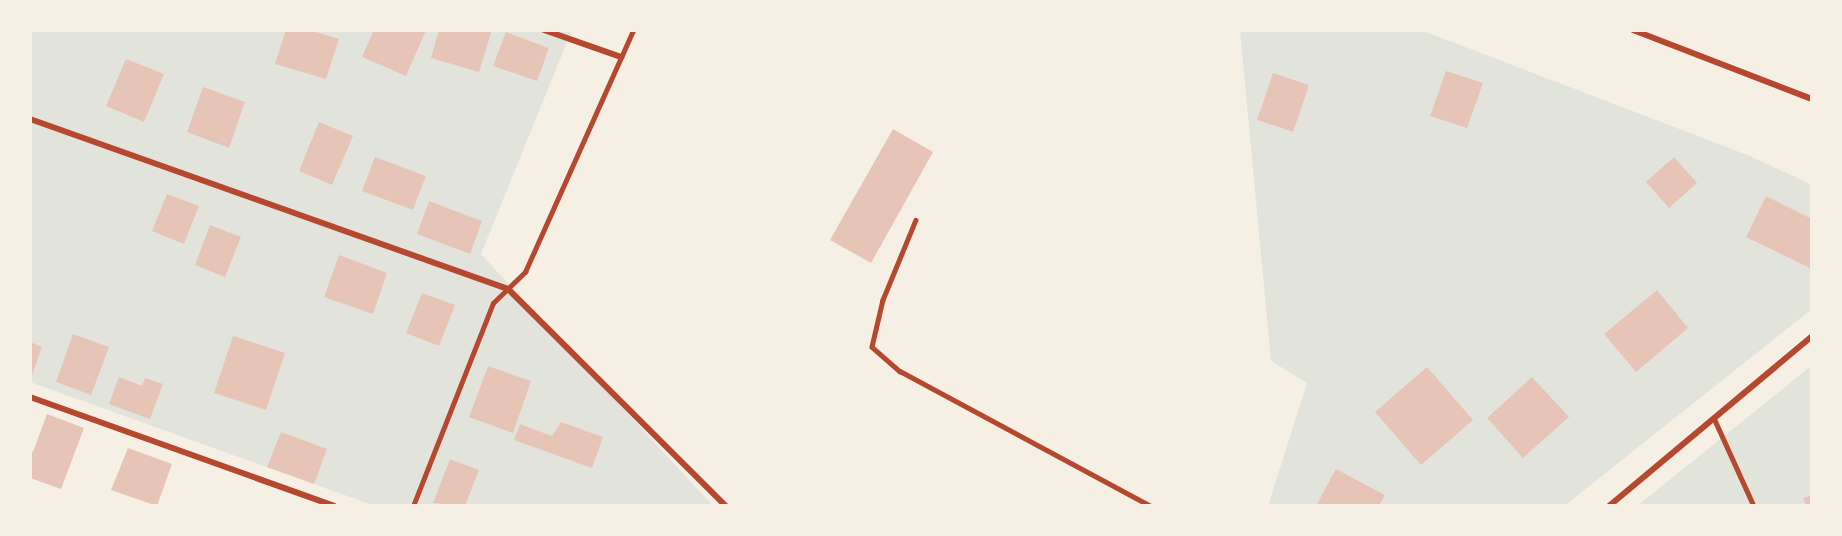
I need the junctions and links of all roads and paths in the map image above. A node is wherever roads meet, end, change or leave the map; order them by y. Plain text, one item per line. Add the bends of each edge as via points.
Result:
1 (544, 30) edge
2 (633, 30) edge
3 (1633, 30) edge
4 (621, 57) junction
5 (1812, 99) edge
6 (30, 119) edge
7 (916, 220) dead end
8 (508, 289) junction
9 (1812, 336) edge
10 (30, 397) edge
11 (1714, 418) junction
12 (334, 506) edge
13 (413, 506) edge
14 (726, 506) edge
15 (1151, 506) edge
16 (1609, 506) edge
17 (1754, 506) edge

1 - 4 street
2 - 4 lane
3 - 5 street
4 - 8 lane via 525,272
6 - 8 street
7 - 15 lane via 883,300 872,347 900,370
8 - 13 lane via 494,303
8 - 14 street
9 - 11 street
10 - 12 street
11 - 16 street
11 - 17 lane

